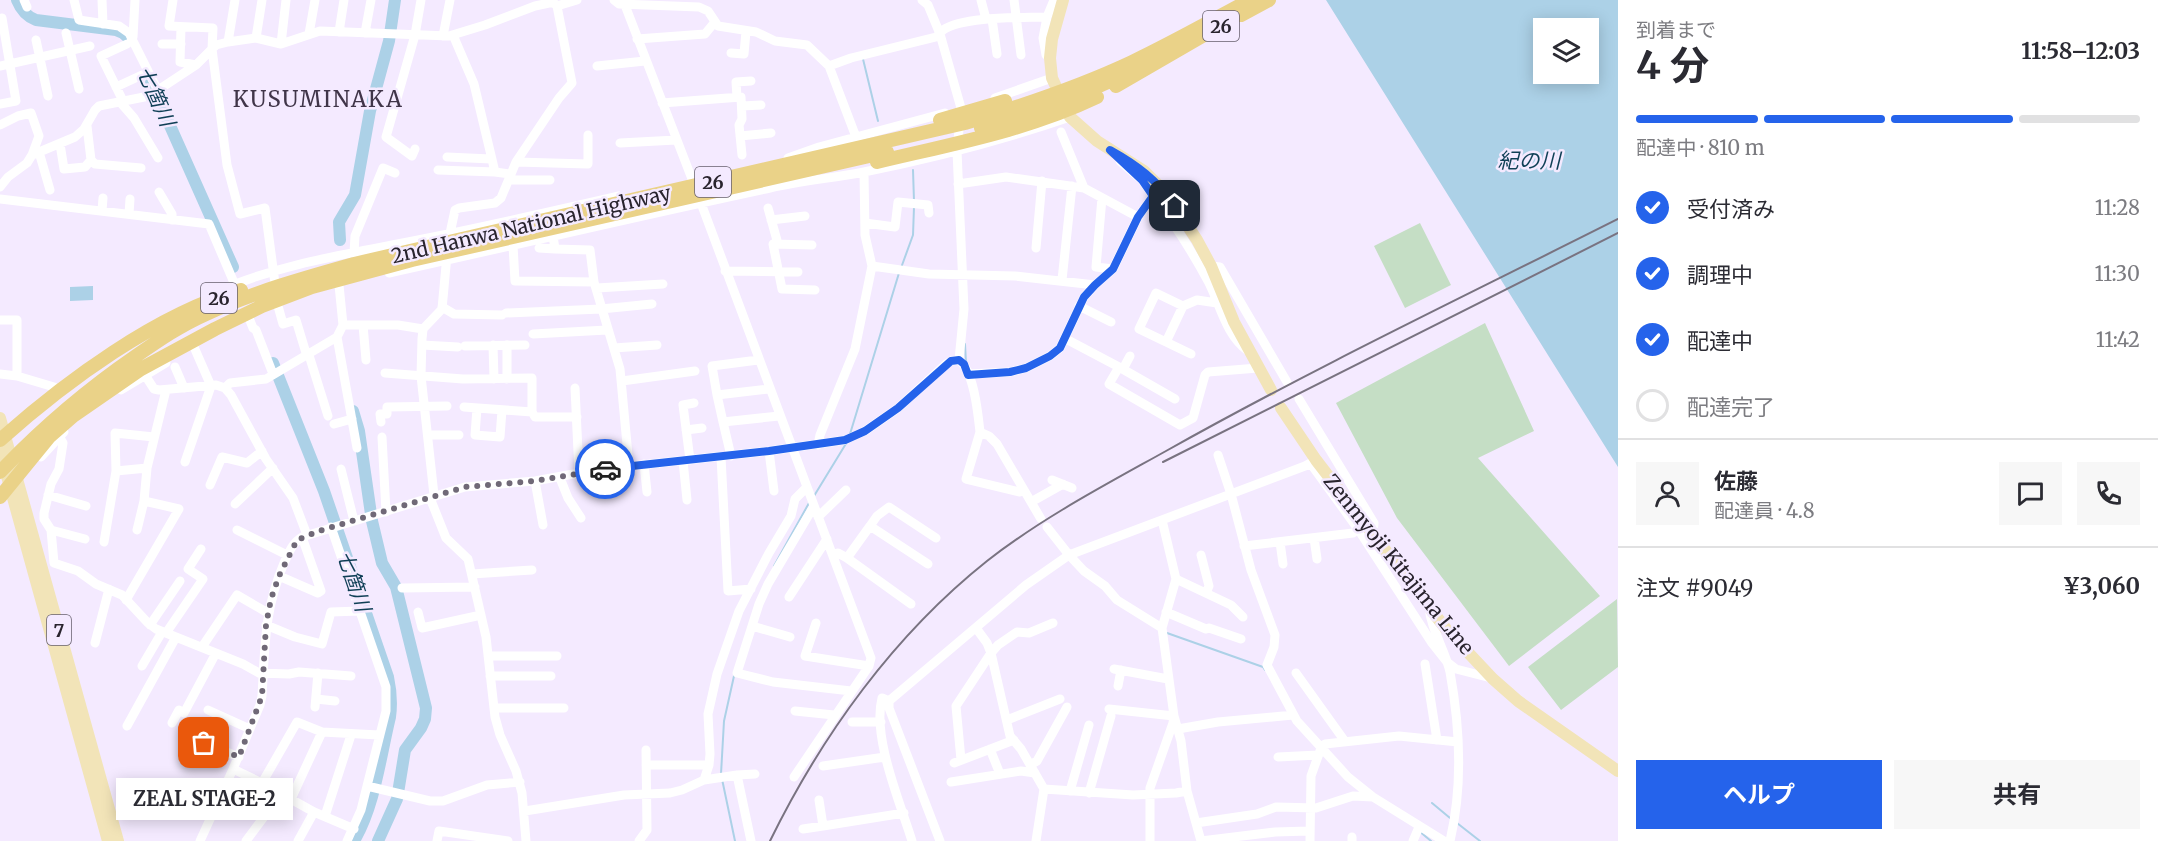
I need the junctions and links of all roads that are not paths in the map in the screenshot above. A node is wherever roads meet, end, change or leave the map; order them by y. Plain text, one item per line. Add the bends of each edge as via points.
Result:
1 (74, 0) edge
2 (102, 0) edge
3 (135, 0) edge
4 (173, 0) edge
5 (262, 0) edge
6 (286, 0) edge
7 (315, 0) edge
8 (344, 0) edge
9 (371, 0) edge
10 (421, 0) edge
11 (450, 0) edge
12 (577, 0) edge
13 (614, 0) edge
14 (922, 0) edge
15 (981, 0) edge
16 (1014, 0) edge
17 (1054, 0) edge
18 (1063, 0) edge
19 (1250, 0) edge
20 (1269, 0) edge
21 (235, 1) edge
22 (623, 2) edge
23 (245, 3) dead end
24 (699, 3) edge
25 (558, 6) junction
26 (3, 17) edge
27 (1047, 17) junction
28 (1017, 18) junction
29 (989, 19) junction
30 (714, 23) junction
31 (103, 24) junction
32 (181, 27) junction
33 (746, 31) junction
34 (339, 32) junction
35 (66, 33) dead end
36 (365, 33) junction
37 (309, 34) junction
38 (415, 35) junction
39 (448, 35) junction
40 (938, 36) junction
41 (256, 38) junction
42 (637, 39) junction
43 (36, 40) dead end
44 (130, 40) junction
45 (228, 42) junction
46 (162, 44) dead end
47 (181, 44) junction
48 (281, 44) junction
49 (90, 46) dead end
50 (212, 49) junction
51 (70, 50) junction
52 (731, 53) dead end
53 (997, 54) dead end
54 (1021, 55) dead end
55 (39, 57) junction
56 (1050, 58) junction
57 (645, 61) junction
58 (5, 64) edge
59 (196, 64) junction
60 (597, 66) dead end
61 (829, 66) junction
62 (142, 75) dead end
63 (1052, 78) junction
64 (1105, 79) junction
65 (751, 81) dead end
66 (116, 87) junction
67 (79, 89) dead end
68 (156, 92) junction
69 (48, 96) dead end
70 (737, 97) junction
71 (1071, 98) junction
72 (122, 102) junction
73 (662, 103) junction
74 (0, 104) edge
75 (761, 105) dead end
76 (742, 106) junction
77 (961, 108) junction
78 (0, 125) edge
79 (87, 126) junction
80 (1061, 132) dead end
81 (771, 133) dead end
82 (588, 135) dead end
83 (740, 136) junction
84 (856, 137) junction
85 (676, 140) junction
86 (620, 143) dead end
87 (60, 144) junction
88 (953, 148) junction
89 (415, 149) dead end
90 (1110, 150) junction
91 (36, 154) junction
92 (742, 155) dead end
93 (447, 157) dead end
94 (790, 157) junction
95 (158, 158) dead end
96 (491, 159) junction
97 (91, 160) junction
98 (516, 162) junction
99 (141, 168) dead end
100 (438, 170) dead end
101 (495, 172) junction
102 (864, 172) junction
103 (395, 173) dead end
104 (509, 177) junction
105 (692, 179) junction
106 (550, 180) dead end
107 (1042, 181) junction
108 (961, 183) junction
109 (784, 185) junction
110 (1072, 186) junction
111 (0, 187) edge
112 (1084, 188) junction
113 (50, 190) dead end
114 (159, 192) dead end
115 (1153, 196) junction
116 (104, 198) dead end
117 (1102, 198) junction
118 (130, 199) dead end
119 (0, 200) edge
120 (700, 202) junction
121 (768, 208) dead end
122 (102, 211) junction
123 (929, 213) dead end
124 (129, 214) junction
125 (805, 216) dead end
126 (1138, 217) junction
127 (771, 219) junction
128 (172, 220) junction
129 (865, 223) junction
130 (450, 234) junction
131 (553, 236) junction
132 (778, 244) junction
133 (513, 245) junction
134 (812, 245) dead end
135 (539, 248) dead end
136 (1036, 248) dead end
137 (555, 249) junction
138 (354, 258) junction
139 (412, 260) junction
140 (446, 260) junction
141 (872, 266) junction
142 (1211, 266) junction
143 (1113, 269) junction
144 (725, 271) junction
145 (273, 272) junction
146 (778, 272) junction
147 (798, 272) dead end
148 (964, 274) junction
149 (1062, 280) junction
150 (663, 284) dead end
151 (235, 285) junction
152 (339, 285) junction
153 (595, 285) junction
154 (1095, 285) junction
155 (815, 290) dead end
156 (1217, 303) junction
157 (652, 304) dead end
158 (278, 306) junction
159 (1079, 306) junction
160 (1183, 306) junction
161 (442, 307) junction
162 (601, 309) junction
163 (249, 318) junction
164 (0, 320) edge
165 (1111, 322) dead end
166 (345, 325) junction
167 (363, 325) junction
168 (423, 329) junction
169 (607, 330) junction
170 (533, 334) dead end
171 (337, 337) junction
172 (1066, 339) junction
173 (1166, 342) junction
174 (422, 345) junction
175 (493, 345) junction
176 (507, 345) junction
177 (525, 345) dead end
178 (657, 345) dead end
179 (194, 347) junction
180 (614, 348) junction
181 (1250, 352) junction
182 (307, 353) junction
183 (1191, 354) dead end
184 (1130, 356) dead end
185 (366, 360) dead end
186 (758, 360) junction
187 (959, 360) junction
188 (122, 365) junction
189 (175, 368) dead end
190 (1121, 368) junction
191 (1258, 368) junction
192 (695, 371) dead end
193 (276, 373) junction
194 (386, 374) dead end
195 (969, 374) junction
196 (0, 375) edge
197 (145, 375) junction
198 (17, 376) junction
199 (421, 376) junction
200 (494, 379) junction
201 (507, 379) junction
202 (622, 381) junction
203 (1287, 382) dead end
204 (211, 386) junction
205 (54, 387) junction
206 (184, 388) junction
207 (225, 388) junction
208 (575, 388) dead end
209 (769, 389) junction
210 (166, 390) junction
211 (1271, 390) dead end
212 (717, 395) junction
213 (1175, 399) dead end
214 (1299, 399) dead end
215 (694, 403) dead end
216 (425, 406) junction
217 (447, 406) dead end
218 (464, 407) dead end
219 (477, 408) junction
220 (1281, 408) dead end
221 (502, 410) junction
222 (532, 412) junction
223 (779, 416) junction
224 (577, 417) junction
225 (0, 418) edge
226 (352, 419) junction
227 (381, 422) dead end
228 (723, 422) junction
229 (16, 426) junction
230 (702, 428) dead end
231 (686, 430) junction
232 (980, 432) junction
233 (428, 435) junction
234 (459, 435) dead end
235 (59, 436) junction
236 (154, 437) junction
237 (382, 437) dead end
238 (3, 438) edge
239 (818, 445) junction
240 (357, 448) dead end
241 (792, 448) junction
242 (0, 451) edge
243 (262, 451) junction
244 (769, 451) junction
245 (1218, 455) dead end
246 (726, 456) junction
247 (687, 460) junction
248 (185, 462) dead end
249 (1313, 462) junction
250 (644, 464) junction
251 (629, 466) junction
252 (147, 468) junction
253 (273, 468) junction
254 (341, 469) dead end
255 (116, 471) junction
256 (0, 472) edge
257 (579, 473) junction
258 (560, 478) junction
259 (1052, 480) dead end
260 (13, 481) junction
261 (535, 481) junction
262 (210, 484) dead end
263 (807, 487) junction
264 (846, 490) dead end
265 (774, 491) dead end
266 (1022, 491) junction
267 (647, 492) dead end
268 (1231, 494) junction
269 (48, 495) junction
270 (432, 496) junction
271 (0, 497) edge
272 (687, 500) dead end
273 (144, 501) junction
274 (813, 502) junction
275 (1031, 502) junction
276 (235, 504) dead end
277 (86, 506) dead end
278 (386, 512) junction
279 (818, 517) junction
280 (581, 518) dead end
281 (1162, 520) junction
282 (354, 521) junction
283 (543, 525) dead end
284 (334, 526) junction
285 (870, 526) junction
286 (1358, 529) junction
287 (51, 530) junction
288 (137, 530) dead end
289 (237, 530) dead end
290 (1373, 532) junction
291 (304, 536) junction
292 (936, 538) dead end
293 (1314, 538) junction
294 (85, 539) dead end
295 (826, 539) junction
296 (104, 542) dead end
297 (1280, 542) junction
298 (1244, 546) junction
299 (201, 549) dead end
300 (287, 555) junction
301 (832, 555) junction
302 (1201, 555) dead end
303 (1066, 556) junction
304 (847, 558) junction
305 (1317, 559) dead end
306 (927, 564) dead end
307 (1283, 564) dead end
308 (532, 570) dead end
309 (472, 574) junction
310 (279, 576) junction
311 (1176, 579) junction
312 (180, 581) dead end
313 (475, 587) junction
314 (402, 588) dead end
315 (109, 589) junction
316 (751, 589) junction
317 (1206, 593) junction
318 (789, 597) dead end
319 (126, 600) junction
320 (911, 604) dead end
321 (1429, 607) junction
322 (360, 611) junction
323 (418, 612) dead end
324 (1166, 612) junction
325 (268, 613) junction
326 (481, 615) junction
327 (1243, 618) dead end
328 (816, 622) dead end
329 (1053, 623) dead end
330 (150, 625) junction
331 (266, 625) junction
332 (752, 626) junction
333 (976, 628) junction
334 (1162, 630) junction
335 (164, 633) junction
336 (176, 637) junction
337 (790, 637) dead end
338 (1241, 639) dead end
339 (95, 643) dead end
340 (202, 647) junction
341 (216, 653) junction
342 (991, 653) junction
343 (488, 656) junction
344 (557, 656) dead end
345 (1447, 662) junction
346 (1425, 664) dead end
347 (142, 666) dead end
348 (868, 666) junction
349 (264, 673) junction
350 (318, 673) junction
351 (1296, 673) dead end
352 (351, 676) dead end
353 (490, 676) junction
354 (551, 676) dead end
355 (1168, 678) junction
356 (1493, 679) junction
357 (1118, 686) dead end
358 (851, 691) junction
359 (1060, 699) dead end
360 (335, 700) dead end
361 (889, 701) junction
362 (1067, 707) dead end
363 (494, 708) junction
364 (564, 708) dead end
365 (208, 710) dead end
366 (795, 711) dead end
367 (834, 715) junction
368 (1293, 715) junction
369 (1174, 716) junction
370 (1007, 720) junction
371 (852, 722) dead end
372 (881, 722) junction
373 (172, 723) dead end
374 (1089, 725) dead end
375 (126, 726) dead end
376 (250, 729) junction
377 (1178, 729) junction
378 (322, 732) junction
379 (351, 735) junction
380 (379, 735) junction
381 (186, 736) dead end
382 (1014, 740) junction
383 (1437, 740) junction
384 (1344, 741) junction
385 (1458, 742) junction
386 (990, 749) junction
387 (646, 750) dead end
388 (1320, 752) junction
389 (239, 757) junction
390 (885, 757) junction
391 (1278, 757) dead end
392 (646, 765) junction
393 (709, 765) junction
394 (823, 766) dead end
395 (1033, 769) junction
396 (233, 770) junction
397 (1618, 771) edge
398 (755, 774) dead end
399 (1000, 774) junction
400 (736, 776) junction
401 (794, 777) dead end
402 (704, 780) junction
403 (520, 782) junction
404 (951, 782) dead end
405 (262, 783) junction
406 (370, 787) junction
407 (1044, 789) junction
408 (1070, 791) junction
409 (1187, 791) junction
410 (1089, 793) junction
411 (281, 794) junction
412 (647, 794) junction
413 (1149, 794) junction
414 (1369, 798) junction
415 (291, 799) junction
416 (819, 801) dead end
417 (1311, 808) junction
418 (525, 811) junction
419 (314, 812) junction
420 (904, 813) junction
421 (325, 816) junction
422 (1196, 823) junction
423 (823, 826) junction
424 (354, 829) junction
425 (803, 829) dead end
426 (1418, 829) junction
427 (1310, 836) edge
428 (912, 840) edge
429 (108, 841) edge
430 (118, 841) edge
431 (200, 841) edge
432 (246, 841) edge
433 (298, 841) edge
434 (347, 841) edge
435 (437, 841) edge
436 (508, 841) edge
437 (526, 841) edge
438 (639, 841) edge
439 (751, 841) edge
440 (901, 841) edge
441 (940, 841) edge
442 (1036, 841) edge
443 (1150, 841) edge
444 (1201, 841) edge
445 (1413, 841) edge
446 (1444, 841) edge
447 (1450, 841) edge

1 - 31 street via 79,20
2 - 31 street
3 - 44 street
4 - 32 street via 169,26
5 - 41 street
6 - 48 street
7 - 37 street
8 - 34 street
9 - 36 street
10 - 38 street
11 - 39 street
12 - 25 street
13 - 22 street
14 - 40 street via 928,5
15 - 29 street
16 - 28 street
17 - 27 street
18 - 56 main road
19 - 64 highway, 2nd Hanwa National Highway / 26
20 - 64 highway, 26 via 1174,52
21 - 23 street
21 - 45 street
22 - 24 street
22 - 42 street
24 - 30 street
25 - 39 street via 535,6 485,26
25 - 98 street via 572,83
26 - 58 street
27 - 28 street
27 - 56 street via 1043,38 1046,56
28 - 29 street
28 - 54 street
29 - 40 street via 969,21 943,30
29 - 53 street
30 - 33 street
30 - 42 street via 705,34
31 - 44 street via 119,26
32 - 47 street
32 - 50 street via 213,28
33 - 52 street via 744,54
33 - 61 street via 775,42 807,45
34 - 36 street
34 - 37 street
35 - 51 street
36 - 38 street
37 - 48 street
38 - 39 street
38 - 89 street via 386,137 412,156
39 - 96 street via 474,84
40 - 61 street
40 - 77 street
41 - 45 street
41 - 48 street
42 - 57 street
43 - 55 street
44 - 66 street via 101,56
44 - 68 street
45 - 50 street
46 - 47 street
47 - 59 street via 180,62
49 - 51 street
50 - 59 street
50 - 145 street via 229,177 240,214 265,208
51 - 55 street
51 - 67 street
55 - 58 street
55 - 69 street
56 - 63 main road
57 - 60 street
57 - 73 street
58 - 74 street via 16,101
59 - 68 street
61 - 84 street
62 - 66 street
63 - 71 main road
63 - 77 street
64 - 71 highway, 2nd Hanwa National Highway / 26
65 - 70 street via 736,82
66 - 72 street
68 - 72 street
70 - 73 street
70 - 76 street via 741,97
71 - 88 highway, 26 via 1025,126
71 - 90 main road via 1086,132
71 - 94 highway, 26 via 943,120
71 - 138 highway, 2nd Hanwa National Highway / 26
71 - 139 highway, 2nd Hanwa National Highway / 26 via 1006,121 913,146
72 - 79 street via 99,106
72 - 95 street
73 - 85 street
75 - 76 street
76 - 83 street
77 - 84 street
77 - 88 street
78 - 91 street via 31,113 39,136
79 - 87 street
79 - 97 street
80 - 112 street
81 - 83 street
82 - 98 street via 588,164
83 - 92 street
84 - 94 street
85 - 86 street
85 - 105 street
87 - 91 street
87 - 97 street via 64,169 85,167
88 - 102 street
88 - 108 street
88 - 109 highway, 26
90 - 115 street
90 - 142 main road via 1155,180 1184,218
91 - 111 street
91 - 113 street
93 - 96 street
94 - 105 street
96 - 101 street
97 - 99 street via 95,164
98 - 104 street
100 - 101 street
101 - 104 street
102 - 109 street
102 - 129 street
103 - 138 street via 383,168 355,236
104 - 106 street
104 - 130 street via 495,203 455,210
105 - 120 street
105 - 130 street
107 - 108 street via 1005,177
107 - 110 street
107 - 136 street
108 - 148 street
109 - 120 street
110 - 112 street
110 - 149 street
112 - 117 street
114 - 128 street
115 - 126 street
115 - 156 street via 1203,273
116 - 122 street
117 - 126 street
117 - 143 street via 1096,267
118 - 124 street
119 - 122 street
120 - 131 street
120 - 144 street
121 - 127 street
122 - 124 street
123 - 129 street via 928,205 898,202 895,227
124 - 128 street
125 - 127 street
126 - 143 street
127 - 132 street
128 - 151 street via 209,224
129 - 141 street
130 - 138 street
130 - 140 street
131 - 133 street
131 - 137 street
132 - 134 street
132 - 146 street via 773,244
133 - 140 street
133 - 153 street via 515,281
135 - 137 street
137 - 153 street via 590,250
138 - 145 street
138 - 188 highway, 26 via 205,314 173,330
138 - 229 highway, 26 via 215,299 145,334
139 - 188 highway, 26 via 362,269 258,299 178,334
139 - 260 highway, 26 via 312,287 215,328 141,369 73,416 49,437
140 - 152 street
140 - 161 street
141 - 148 street via 929,274
141 - 239 street via 855,349
142 - 181 main road
142 - 203 street via 1220,267
143 - 154 street
144 - 146 street
144 - 186 street
145 - 151 street
145 - 158 street
146 - 147 street
146 - 155 street via 782,289
148 - 149 street
148 - 187 street
149 - 154 street
150 - 153 street
151 - 205 street via 146,327
152 - 158 street
152 - 166 street
153 - 162 street
154 - 159 street
156 - 160 street via 1197,300
156 - 181 street via 1234,338
157 - 162 street
158 - 163 street
158 - 182 street via 283,324 296,320
159 - 165 street
159 - 172 street
160 - 173 street
160 - 173 street via 1156,293 1139,329
161 - 162 street via 454,314
161 - 168 street
162 - 169 street
163 - 179 street
163 - 193 street
164 - 198 street via 17,320
166 - 167 street
166 - 171 street
167 - 168 street
167 - 185 street
168 - 174 street
169 - 170 street
169 - 180 street
171 - 182 street
171 - 226 street
172 - 190 street
172 - 195 street via 1050,356 1026,368
173 - 183 street
174 - 175 street
174 - 199 street
175 - 176 street
175 - 200 street
176 - 177 street
176 - 201 street
178 - 180 street
179 - 197 street
179 - 204 street
180 - 202 street
181 - 191 main road
182 - 193 street
182 - 226 street via 331,420
184 - 190 street
186 - 209 street
186 - 212 street via 712,366
187 - 195 street
187 - 239 street via 946,364 898,408 865,431
188 - 256 highway, 26 via 58,414
189 - 206 street
190 - 191 street via 1109,384 1180,425 1193,418 1208,372
190 - 213 street
191 - 211 main road
192 - 202 street
193 - 207 street via 257,381 230,383
194 - 199 street
195 - 232 street
196 - 198 street
197 - 210 street via 154,389
197 - 235 street
198 - 205 street
199 - 200 street
199 - 216 street
200 - 201 street
201 - 222 street via 532,378
202 - 251 street
204 - 206 street
204 - 207 street
204 - 248 street
205 - 229 street via 28,408
206 - 210 street
207 - 243 street
208 - 224 street
209 - 212 street
209 - 223 street
210 - 236 street
212 - 228 street
214 - 290 street via 1374,523
215 - 231 street via 683,405
216 - 217 street
216 - 227 street via 387,407 387,414 380,414
216 - 233 street
218 - 219 street
219 - 221 street
219 - 221 street via 475,435 500,437
220 - 249 main road, Zenmyoji Kitajima Line
221 - 222 street
222 - 224 street via 535,417
223 - 228 street
223 - 241 street
224 - 257 street
225 - 238 main road, 7
226 - 240 street
228 - 246 street
229 - 238 highway, 26
230 - 231 street
231 - 247 street
232 - 266 street via 997,444
232 - 266 street via 966,479
233 - 234 street
233 - 270 street
235 - 260 street
235 - 269 street via 63,443 59,469
236 - 252 street
236 - 255 street via 115,433
237 - 278 street
238 - 260 main road, 7
239 - 241 street
241 - 244 street
241 - 263 street
242 - 260 main road, 7
243 - 253 street
243 - 262 street via 247,463 222,457
244 - 246 street
244 - 265 street
245 - 268 street
246 - 247 street
246 - 316 street via 723,592
247 - 250 street
247 - 272 street
249 - 268 street
249 - 286 street
249 - 290 main road, Zenmyoji Kitajima Line
250 - 251 street
250 - 267 street
251 - 257 street
252 - 255 street
252 - 273 street
253 - 276 street
253 - 291 street via 293,498
254 - 282 street
255 - 296 street
257 - 258 street
258 - 261 street
258 - 280 street
259 - 275 street via 1067,486
260 - 271 highway
260 - 429 main road, 7
260 - 430 main road, 7
261 - 270 street via 465,487
261 - 283 street
263 - 274 street
263 - 316 street via 795,499 791,516
264 - 279 street
266 - 275 street
268 - 281 street
268 - 298 street
269 - 277 street
269 - 287 street via 44,519
270 - 278 street
270 - 309 street via 446,538 463,552
273 - 288 street
273 - 319 street via 179,509
274 - 279 street
274 - 332 street via 768,584
275 - 303 street
278 - 282 street
279 - 295 street
281 - 303 street
281 - 311 street
282 - 284 street
284 - 291 street
284 - 322 street
285 - 292 street via 889,507
285 - 304 street
285 - 306 street
286 - 293 street
286 - 345 street
287 - 294 street
287 - 315 street via 54,563 78,571
289 - 300 street
290 - 321 main road, Zenmyoji Kitajima Line
291 - 300 street
291 - 310 street via 321,591
293 - 297 street
293 - 305 street
295 - 301 street
295 - 318 street
297 - 298 street
297 - 307 street
298 - 368 street via 1275,635 1267,665
299 - 335 street via 188,569 202,579
300 - 310 street
301 - 304 street via 838,553
301 - 348 street via 870,653
302 - 317 street via 1209,586
303 - 333 street
303 - 334 street via 1117,600
304 - 320 street
308 - 309 street
309 - 313 street
310 - 325 street
311 - 317 street
311 - 324 street
312 - 330 street
313 - 314 street
313 - 326 street
315 - 319 street
315 - 339 street
316 - 393 street via 739,611 710,697
317 - 327 street via 1231,605
319 - 330 street
321 - 345 street via 1430,622
321 - 356 main road, Zenmyoji Kitajima Line
322 - 331 street via 331,612 322,644
322 - 380 street via 386,687 386,711
323 - 326 street via 422,628
324 - 334 street
324 - 338 street
325 - 331 street
325 - 340 street via 237,595
326 - 343 street
328 - 348 street via 805,656
329 - 342 street via 1029,633 1017,632
330 - 335 street
331 - 349 street
332 - 337 street
332 - 358 street via 737,673 773,682
333 - 342 street
333 - 361 street
334 - 355 street
335 - 336 street
335 - 347 street
336 - 340 street
336 - 375 street
340 - 341 street
341 - 349 street
341 - 373 street via 184,712 179,710
342 - 370 street
342 - 386 street via 956,706 957,761
343 - 344 street
343 - 353 street
345 - 356 street via 1456,669
345 - 385 street
346 - 383 street
348 - 358 street
349 - 350 street
349 - 376 street via 262,696
350 - 352 street
350 - 360 street via 316,703
351 - 384 street
353 - 354 street
353 - 363 street
355 - 357 street via 1117,669
355 - 369 street
356 - 397 main road, Zenmyoji Kitajima Line via 1545,721
358 - 367 street
359 - 370 street
361 - 372 street via 882,698
361 - 441 street
362 - 395 street
363 - 364 street
363 - 403 street via 500,735
365 - 376 street
366 - 367 street
367 - 401 street
368 - 377 street
368 - 388 street
369 - 377 street
369 - 410 street via 1110,712
369 - 413 street
370 - 382 street
371 - 372 street
372 - 390 street
374 - 408 street
376 - 389 street
377 - 409 street
378 - 379 street
378 - 405 street via 297,722
378 - 415 street
379 - 380 street
379 - 421 street
380 - 406 street
381 - 389 street
382 - 386 street
382 - 395 street
383 - 384 street via 1399,736
383 - 385 street
384 - 388 street via 1330,742
385 - 447 street via 1459,778
386 - 399 street
387 - 392 street
388 - 391 street
388 - 414 street
388 - 417 street via 1311,776
389 - 396 street
390 - 394 street
390 - 420 street
392 - 393 street
392 - 412 street
393 - 402 street
395 - 399 street
395 - 407 street
396 - 405 street
396 - 431 street
398 - 400 street
399 - 404 street
400 - 402 street
400 - 439 street
402 - 412 street via 670,793
403 - 406 street via 487,785 443,801
403 - 418 street
405 - 411 street
406 - 424 street
407 - 408 street
407 - 442 street
408 - 410 street
409 - 413 street
409 - 422 street
410 - 413 street
411 - 415 street
411 - 432 street
412 - 418 street
412 - 438 street via 647,830
413 - 443 street
414 - 417 street via 1353,796
414 - 426 street
415 - 419 street
416 - 423 street
417 - 422 street via 1276,807 1257,814
417 - 427 street
418 - 437 street
419 - 421 street
419 - 433 street
420 - 423 street
420 - 428 street
421 - 424 street
422 - 444 street
423 - 425 street
424 - 434 street
426 - 445 street
426 - 446 street
427 - 444 street via 1275,832
428 - 440 street
435 - 436 street via 439,831

